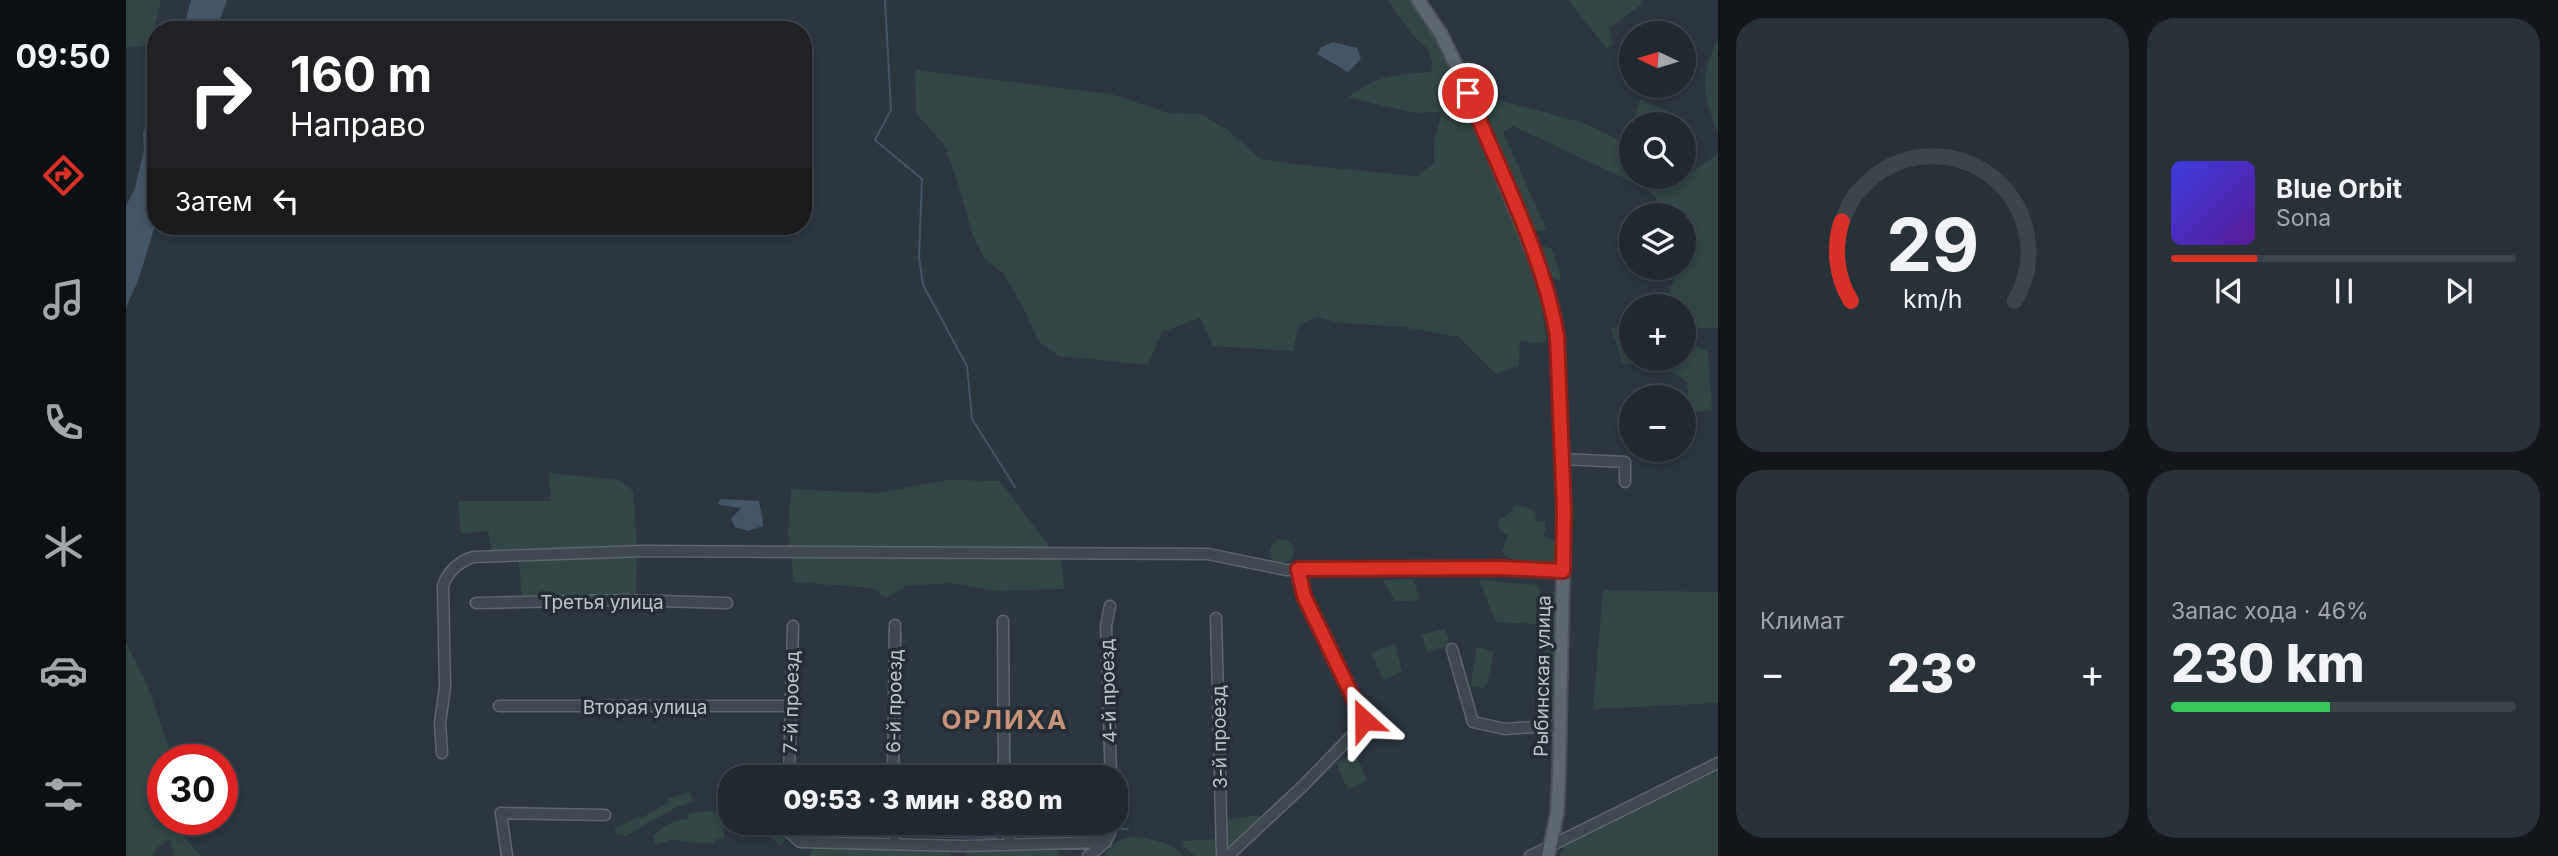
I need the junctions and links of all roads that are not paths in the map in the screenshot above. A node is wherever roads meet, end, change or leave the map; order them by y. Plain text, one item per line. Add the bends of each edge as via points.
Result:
1 (1418, 0) edge
2 (1562, 459) junction
3 (1625, 482) dead end
4 (1298, 569) junction
5 (1563, 571) junction
6 (476, 603) dead end
7 (727, 603) dead end
8 (1110, 606) dead end
9 (1216, 618) dead end
10 (1003, 621) dead end
11 (895, 625) dead end
12 (793, 626) dead end
13 (1452, 649) dead end
14 (499, 706) dead end
15 (792, 706) junction
16 (1561, 725) junction
17 (442, 753) dead end
18 (1718, 763) edge
19 (790, 765) edge
20 (893, 765) edge
21 (1004, 765) edge
22 (1111, 765) edge
23 (606, 815) dead end
24 (794, 835) edge
25 (894, 835) edge
26 (1009, 835) edge
27 (1111, 835) edge
28 (895, 842) junction
29 (1106, 842) junction
30 (1011, 844) junction
31 (1549, 851) edge
32 (507, 856) edge
33 (1088, 856) edge
34 (1222, 856) edge
35 (1228, 856) edge
36 (1530, 856) edge

1 - 2 main road, Рыбинская улица via 1447,44 1551,304 1557,335
2 - 3 street via 1625,462
2 - 5 main road, Рыбинская улица
4 - 5 street
4 - 17 street via 1209,554 643,551 473,557 457,564 443,586 446,687 441,711
4 - 35 street via 1304,596 1363,715 1363,724
5 - 16 main road, Рыбинская улица
6 - 7 street, Третья улица
8 - 22 street, 4-й проезд via 1105,626
9 - 34 street, 3-й проезд
10 - 21 street
11 - 20 street, 6-й проезд
12 - 15 street, 7-й проезд
13 - 16 street via 1473,722 1504,729
14 - 15 street, Вторая улица
15 - 19 street, 7-й проезд
16 - 31 main road, Рыбинская улица via 1557,814
18 - 31 street
23 - 32 street via 501,813
24 - 28 street via 800,842
25 - 28 street
26 - 30 street
27 - 29 street
28 - 30 street
29 - 30 street
29 - 33 street
31 - 36 street

